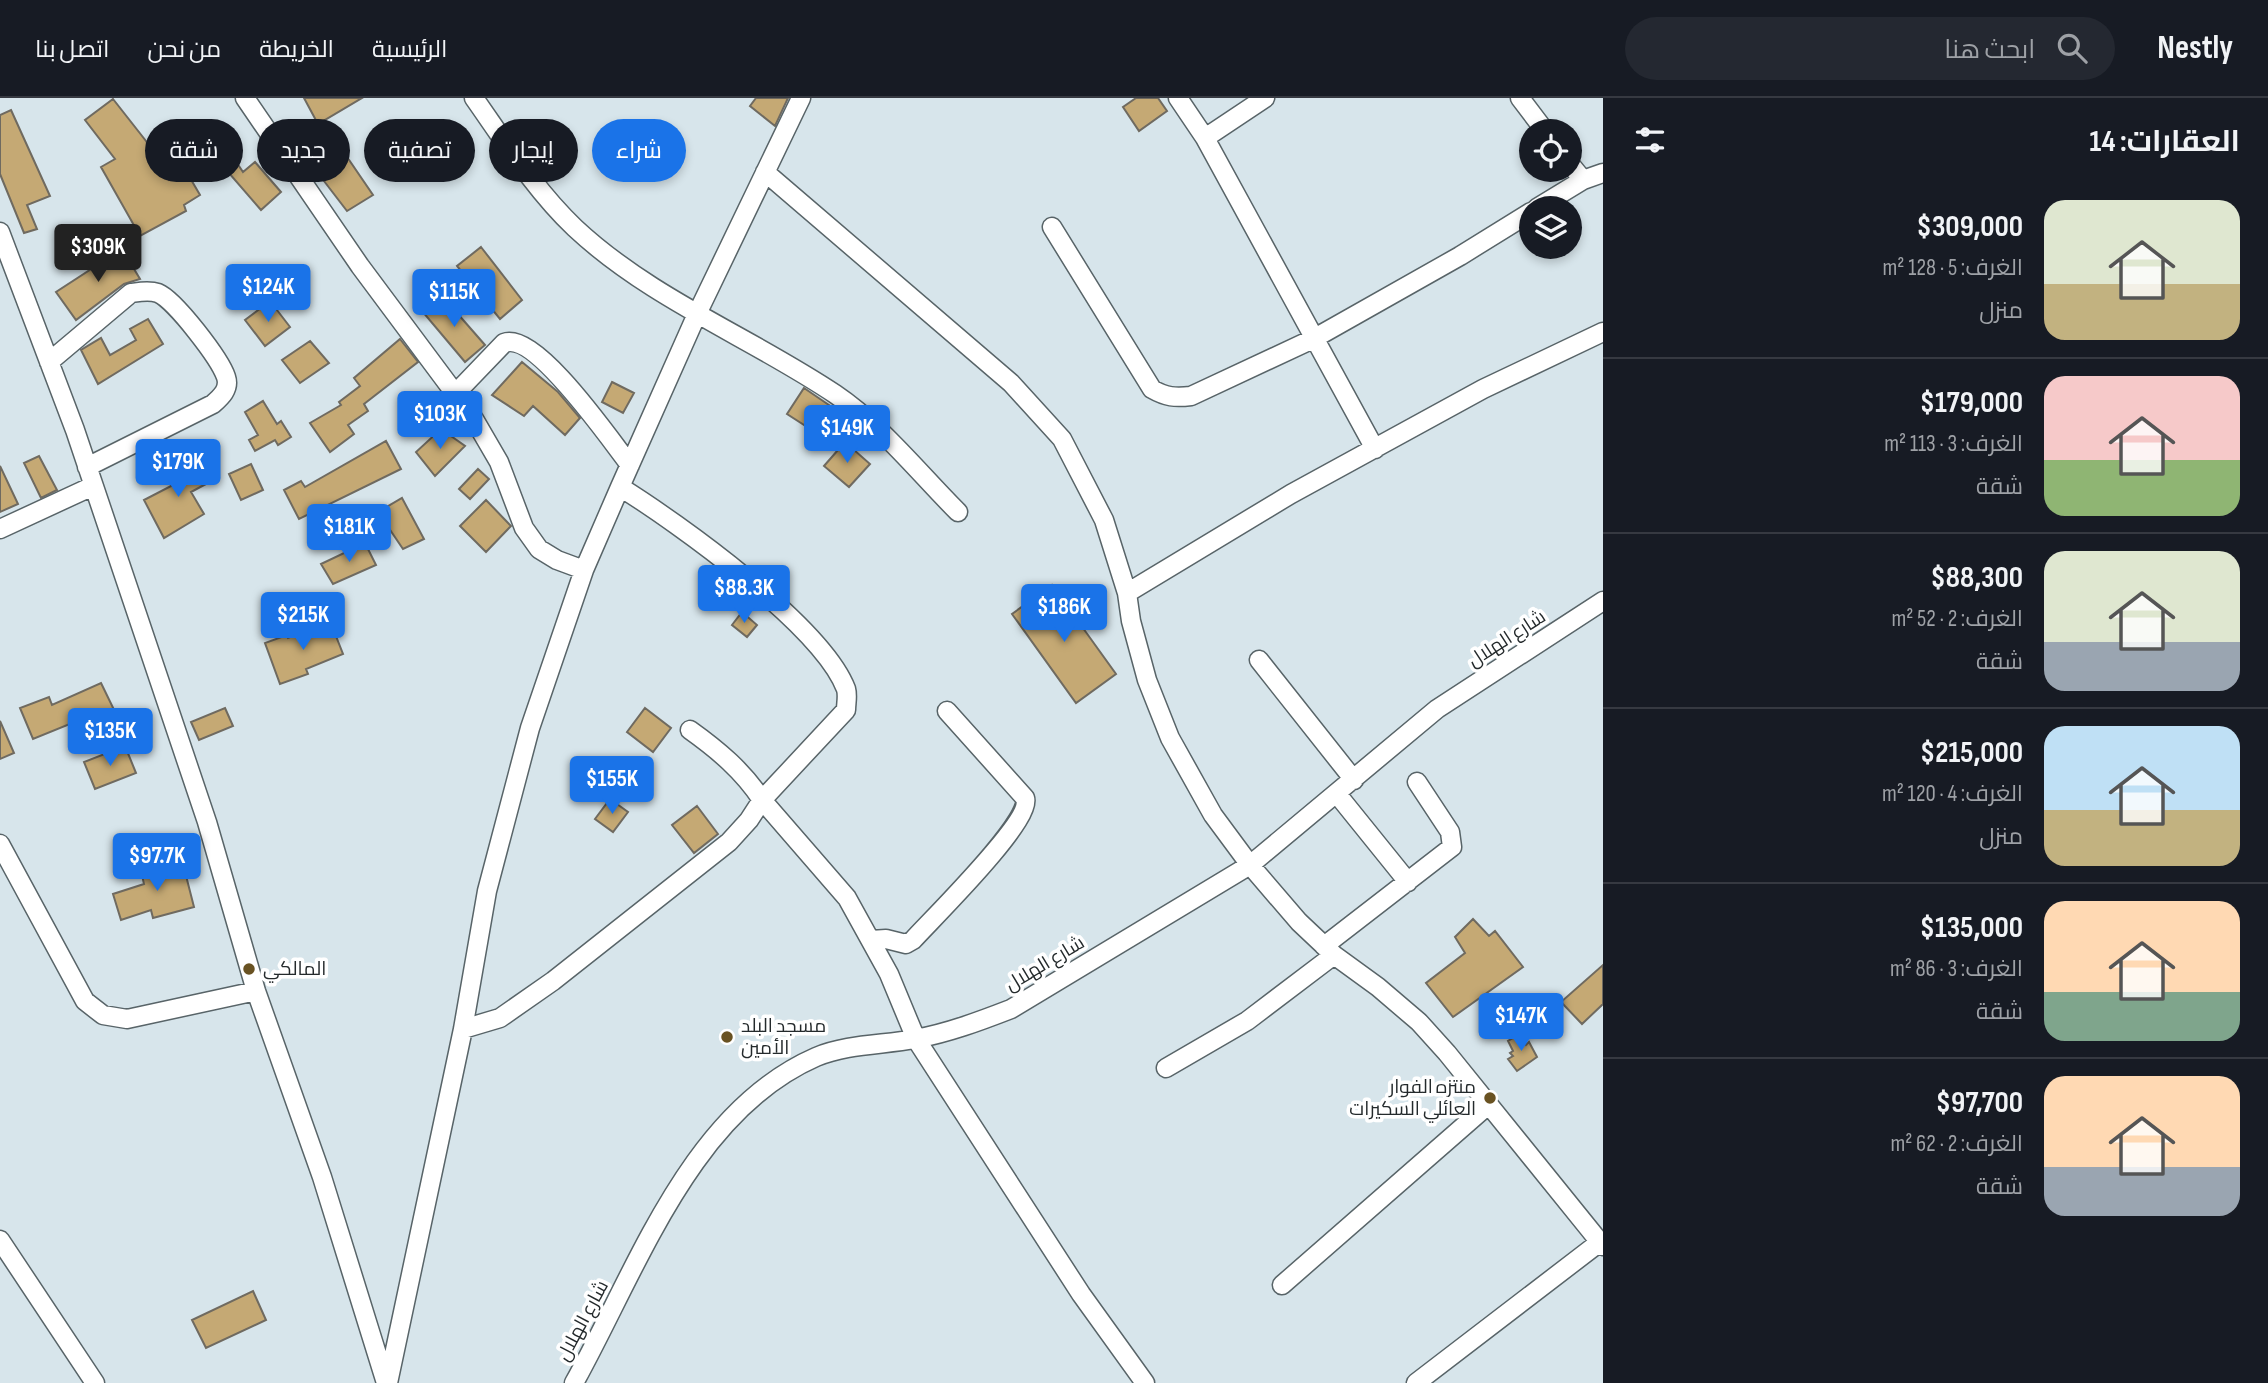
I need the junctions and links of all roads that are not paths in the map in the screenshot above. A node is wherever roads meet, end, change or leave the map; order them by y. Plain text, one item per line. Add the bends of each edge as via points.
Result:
1 (245, 98) edge
2 (474, 98) edge
3 (801, 98) edge
4 (1178, 98) edge
5 (1265, 98) edge
6 (1520, 98) edge
7 (1536, 119) edge
8 (1205, 138) junction
9 (765, 172) junction
10 (1603, 173) edge
11 (1583, 180) joint
12 (1557, 196) edge
13 (1519, 219) edge
14 (1052, 228) dead end
15 (0, 232) edge
16 (697, 314) junction
17 (1603, 332) edge
18 (1313, 339) junction
19 (49, 362) junction
20 (456, 393) junction
21 (1375, 449) junction
22 (630, 465) junction
23 (87, 467) junction
24 (93, 486) junction
25 (620, 488) junction
26 (958, 512) dead end
27 (0, 529) edge
28 (584, 570) junction
29 (1127, 593) junction
30 (1603, 601) edge
31 (1259, 660) dead end
32 (947, 711) dead end
33 (690, 730) dead end
34 (1354, 780) junction
35 (1417, 782) dead end
36 (1337, 794) junction
37 (762, 800) junction
38 (0, 844) edge
39 (1250, 865) junction
40 (7, 878) edge
41 (1408, 882) junction
42 (871, 940) junction
43 (1329, 951) junction
44 (256, 991) junction
45 (463, 1029) junction
46 (916, 1039) junction
47 (1166, 1068) dead end
48 (1488, 1105) junction
49 (0, 1241) edge
50 (1601, 1244) edge
51 (1282, 1285) dead end
52 (95, 1383) edge
53 (387, 1383) edge
54 (574, 1383) edge
55 (1145, 1383) edge
56 (1416, 1383) edge

1 - 20 street via 360,266
2 - 16 street via 574,227 643,281
3 - 9 street
4 - 8 street
5 - 8 street
6 - 7 street
8 - 18 street
9 - 16 street
9 - 29 street via 1011,383 1062,439 1104,520
10 - 11 street
11 - 12 street
13 - 18 street
14 - 18 street via 1152,388 1164,396 1191,396
15 - 19 street
16 - 22 street
16 - 26 street via 835,395 872,425
17 - 21 street via 1483,389
18 - 21 street
19 - 23 street
19 - 23 street via 131,293 143,291 159,293 193,325 226,378 225,393 213,404
20 - 22 street via 504,344 518,344 555,370
20 - 28 street via 499,462 524,528 539,549
21 - 29 street
22 - 25 street
23 - 24 street
24 - 27 street
24 - 44 street via 206,822
25 - 28 street
25 - 37 street via 765,595 815,644 841,679 847,693 846,710
28 - 45 street via 530,728 490,878
29 - 39 street via 1147,680 1170,738 1213,816
30 - 34 street, شارع الهلال via 1437,709
31 - 34 street
32 - 42 street via 1025,798 1025,811 986,862 913,940 905,944
33 - 37 street via 721,752
34 - 36 street, شارع الهلال
35 - 41 street via 1453,840 1446,853
36 - 39 street, شارع الهلال
36 - 41 street
37 - 42 street via 847,898
37 - 45 street via 729,842 553,981 500,1018
38 - 40 street
39 - 43 street
39 - 46 street, شارع الهلال via 1012,1009
40 - 44 street via 85,1001 103,1015 127,1019
41 - 43 street
42 - 46 street
43 - 47 street via 1247,1021
43 - 48 street via 1419,1022
44 - 53 street via 322,1177
45 - 53 street
46 - 54 street, شارع الهلال via 818,1056 777,1077 744,1106 712,1139 678,1188
46 - 55 street via 1081,1294
48 - 50 street
48 - 51 street
49 - 52 street
50 - 56 street

